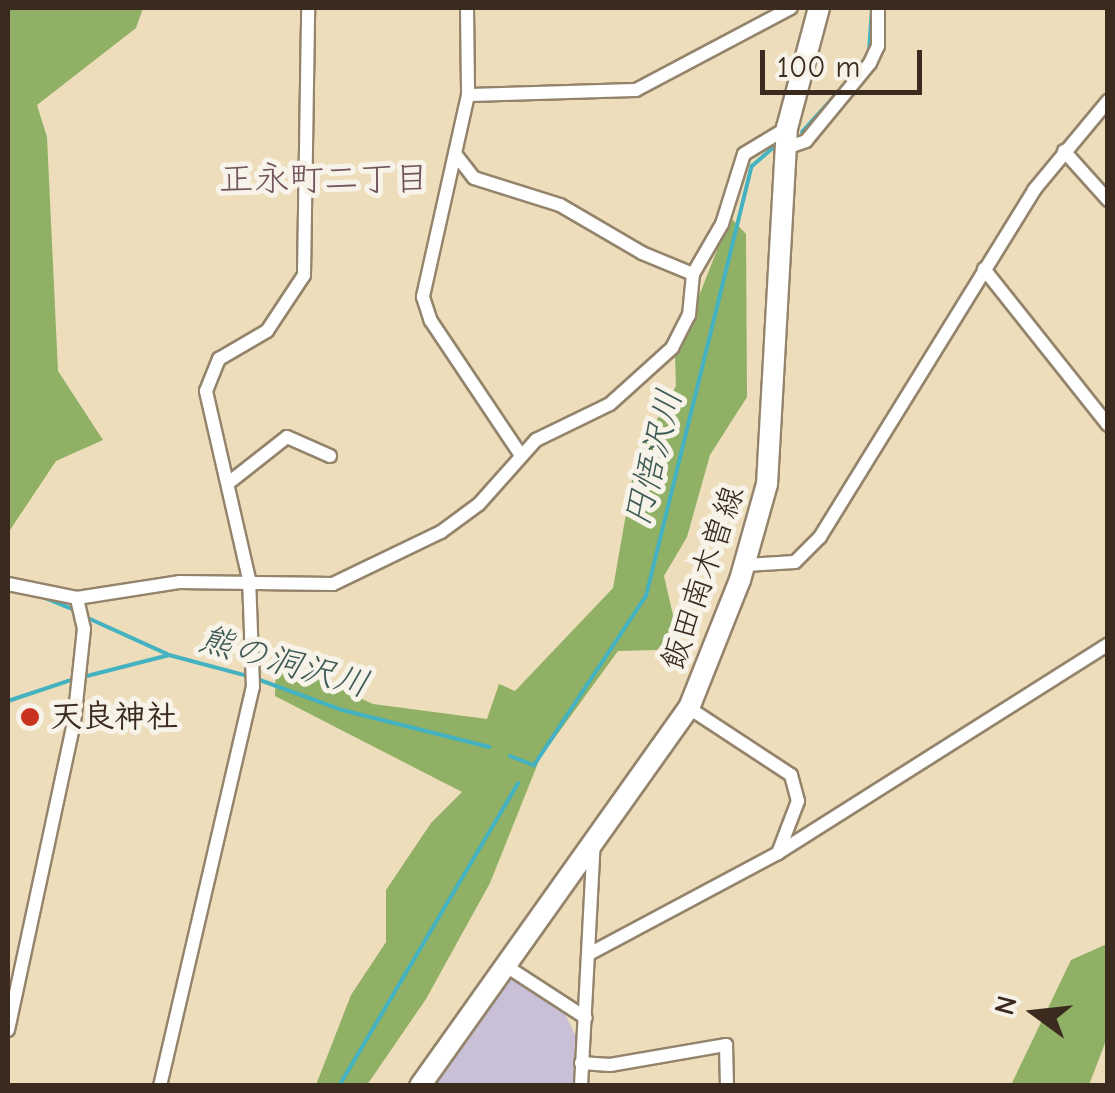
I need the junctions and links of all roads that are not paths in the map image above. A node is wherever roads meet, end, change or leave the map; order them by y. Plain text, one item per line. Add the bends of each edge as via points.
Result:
1 (308, 8) edge
2 (467, 8) edge
3 (791, 8) edge
4 (820, 8) edge
5 (878, 8) edge
6 (468, 96) junction
7 (1108, 101) edge
8 (786, 138) junction
9 (1064, 151) junction
10 (456, 156) junction
11 (1108, 200) edge
12 (984, 268) junction
13 (693, 274) junction
14 (1108, 425) edge
15 (520, 454) junction
16 (330, 456) dead end
17 (232, 481) junction
18 (746, 565) junction
19 (249, 579) junction
20 (8, 584) edge
21 (77, 598) junction
22 (1108, 644) edge
23 (689, 708) junction
24 (594, 841) junction
25 (778, 852) junction
26 (591, 953) junction
27 (506, 966) junction
28 (586, 1018) junction
29 (8, 1030) edge
30 (581, 1064) junction
31 (160, 1086) edge
32 (420, 1086) edge
33 (580, 1086) edge
34 (727, 1086) edge

1 - 17 street via 308,256 290,302 267,331 219,359 211,374 206,401
2 - 6 street
3 - 6 street via 636,90
4 - 8 main road, 飯田南木曽線
5 - 8 street via 878,46 870,63 806,141
6 - 10 street
7 - 9 street
8 - 13 street via 744,154 722,224
8 - 18 main road, 飯田南木曽線 via 768,484
9 - 11 street
9 - 12 street
10 - 13 street via 474,178 560,206 642,254
10 - 15 street via 423,297 431,321
12 - 14 street
12 - 18 street via 820,537 795,562
13 - 15 street via 689,315 672,348 610,404
15 - 19 street via 478,504 365,572 298,588
16 - 17 street via 287,437
17 - 19 street
18 - 23 main road, 飯田南木曽線
19 - 21 street
19 - 31 street via 253,687
20 - 21 street
21 - 29 street via 84,629 78,686
22 - 25 street
23 - 24 main road, 飯田南木曽線
23 - 25 street via 792,775 798,801
24 - 26 street
24 - 27 main road, 飯田南木曽線
25 - 26 street
26 - 28 street
27 - 28 street
27 - 32 main road, 飯田南木曽線
28 - 30 street
30 - 33 street
30 - 34 street via 726,1046

